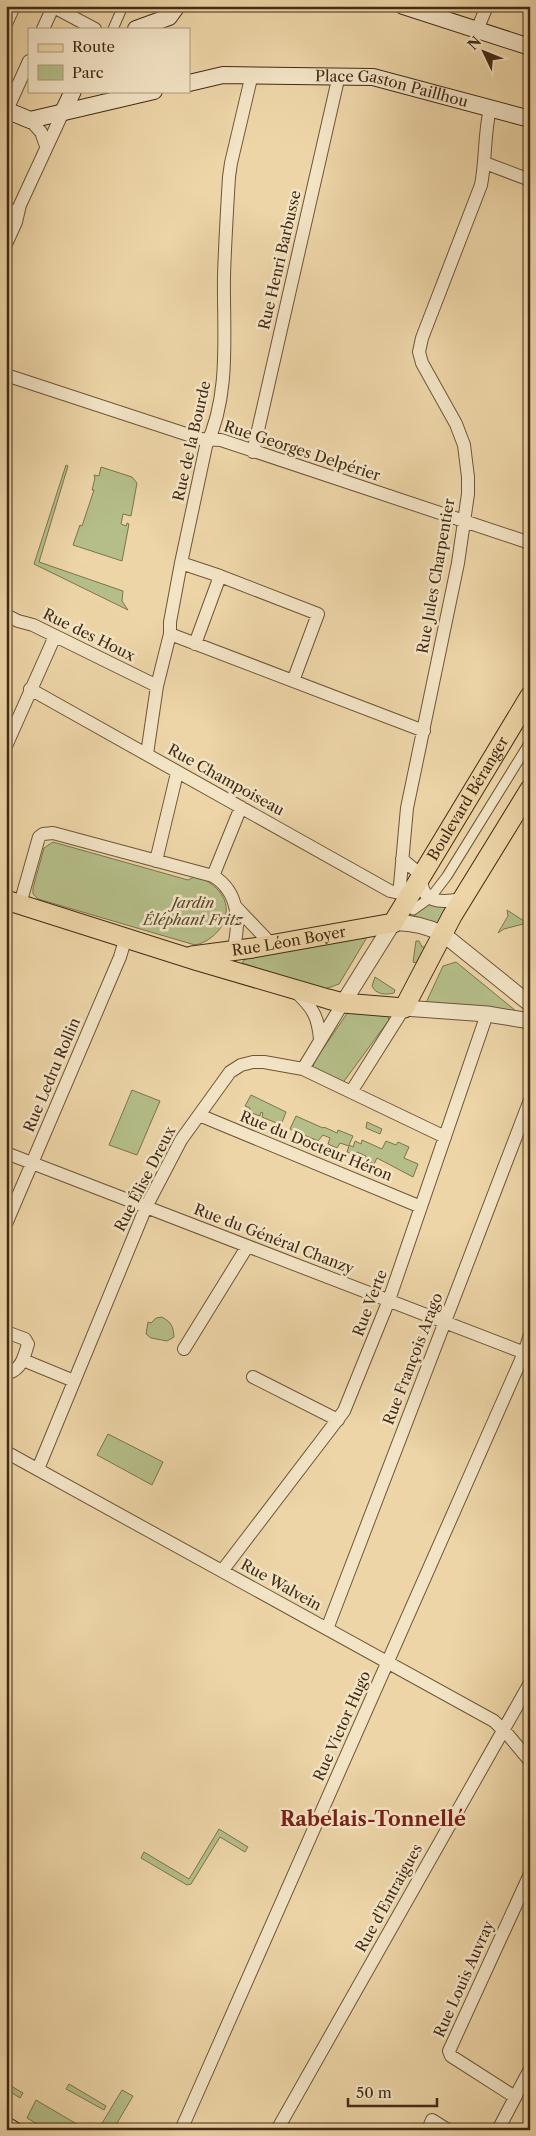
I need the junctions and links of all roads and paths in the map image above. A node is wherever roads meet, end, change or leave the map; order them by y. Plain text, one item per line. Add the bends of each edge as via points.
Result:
1 (14, 6) edge
2 (52, 6) edge
3 (123, 6) edge
4 (177, 6) edge
5 (403, 6) edge
6 (487, 6) edge
7 (422, 9) edge
8 (6, 24) edge
9 (43, 28) edge
10 (93, 28) edge
11 (113, 28) edge
12 (139, 28) edge
13 (477, 30) junction
14 (530, 47) edge
15 (28, 63) edge
16 (252, 74) junction
17 (339, 75) junction
18 (190, 83) edge
19 (73, 92) edge
20 (150, 92) edge
21 (490, 109) junction
22 (6, 111) edge
23 (63, 112) junction
24 (530, 119) edge
25 (30, 120) junction
26 (46, 146) junction
27 (485, 163) junction
28 (530, 180) edge
29 (6, 208) edge
30 (18, 213) junction
31 (6, 244) edge
32 (6, 375) edge
33 (209, 439) junction
34 (253, 452) junction
35 (464, 521) junction
36 (530, 543) edge
37 (181, 563) junction
38 (220, 576) junction
39 (6, 615) edge
40 (170, 634) junction
41 (55, 636) junction
42 (195, 644) junction
43 (293, 681) junction
44 (156, 686) junction
45 (30, 689) junction
46 (530, 696) edge
47 (424, 731) junction
48 (530, 742) edge
49 (6, 746) edge
50 (147, 754) junction
51 (177, 773) junction
52 (530, 789) edge
53 (241, 807) junction
54 (402, 859) junction
55 (156, 861) junction
56 (213, 876) junction
57 (420, 876) junction
58 (434, 893) dead end
59 (462, 899) junction
60 (427, 900) dead end
61 (13, 902) edge
62 (411, 902) junction
63 (236, 907) junction
64 (393, 923) junction
65 (443, 934) junction
66 (126, 937) junction
67 (272, 945) junction
68 (233, 951) junction
69 (183, 956) junction
70 (294, 989) junction
71 (343, 1003) junction
72 (530, 1004) edge
73 (404, 1008) junction
74 (487, 1014) junction
75 (530, 1021) edge
76 (320, 1039) junction
77 (303, 1069) junction
78 (351, 1092) junction
79 (530, 1100) edge
80 (199, 1115) junction
81 (445, 1137) junction
82 (6, 1153) edge
83 (32, 1163) junction
84 (146, 1207) junction
85 (421, 1208) junction
86 (6, 1224) edge
87 (247, 1247) junction
88 (389, 1301) junction
89 (444, 1321) junction
90 (6, 1332) edge
91 (530, 1335) edge
92 (184, 1349) dead end
93 (527, 1354) edge
94 (23, 1360) junction
95 (6, 1372) edge
96 (253, 1376) dead end
97 (74, 1381) junction
98 (338, 1420) junction
99 (6, 1452) edge
100 (38, 1469) junction
101 (222, 1571) junction
102 (327, 1629) junction
103 (388, 1663) junction
104 (530, 1682) edge
105 (503, 1729) junction
106 (530, 1761) edge
107 (530, 1874) edge
108 (530, 2069) edge
109 (515, 2097) junction
110 (6, 2125) edge
111 (14, 2130) edge
112 (180, 2130) edge
113 (277, 2130) edge
114 (428, 2130) edge
115 (448, 2130) edge
116 (498, 2130) edge

1 - 8 street
2 - 9 street
2 - 10 street
3 - 11 street
4 - 12 main road via 170,17
5 - 7 main road
6 - 13 street
7 - 13 main road
13 - 14 main road
15 - 22 street
16 - 17 main road, Place Gaston Paillhou
16 - 18 main road, Place Gaston Paillhou via 223,74
16 - 33 street, Rue de la Bourde via 230,163 223,386
17 - 21 main road, Place Gaston Paillhou via 373,77
17 - 34 street, Rue Henri Barbusse
19 - 23 main road
20 - 23 main road
21 - 24 main road, Place Gaston Paillhou
21 - 27 street, Rue Jules Charpentier
22 - 25 main road
23 - 25 main road
23 - 26 street
25 - 26 street via 41,132
26 - 30 street
27 - 28 street
27 - 35 street, Rue Jules Charpentier via 476,198 419,352 464,445 468,477
29 - 30 street
30 - 31 street
32 - 33 street, Rue Georges Delpérier
33 - 34 street, Rue Georges Delpérier
33 - 37 street, Rue de la Bourde
34 - 35 street, Rue Georges Delpérier
35 - 36 street, Rue Georges Delpérier
35 - 47 street, Rue Jules Charpentier
37 - 38 street
37 - 40 street, Rue de la Bourde
38 - 42 street
38 - 43 street via 318,614
39 - 41 street, Rue des Houx
40 - 42 street
40 - 44 street, Rue de la Bourde
41 - 44 street, Rue des Houx
41 - 45 street
42 - 43 street
43 - 47 street
44 - 50 street, Rue de la Bourde
45 - 49 street
45 - 50 street, Rue Champoiseau
46 - 57 main road, Boulevard Béranger
47 - 54 street, Rue Jules Charpentier via 407,808
48 - 58 street
50 - 51 street, Rue Champoiseau
51 - 53 street, Rue Champoiseau
51 - 55 street
52 - 59 main road
53 - 56 street
53 - 62 street, Rue Champoiseau
54 - 57 street
54 - 62 street, Rue Jules Charpentier via 400,884
55 - 56 street
55 - 61 street via 52,833 43,834 38,839
56 - 63 street via 229,890
57 - 59 street, Boulevard Béranger via 424,892 435,901
57 - 62 main road, Boulevard Béranger
59 - 65 main road
60 - 62 street
61 - 66 main road, Rue Léon Boyer
62 - 64 main road, Boulevard Béranger
63 - 67 street
63 - 68 street via 237,937
64 - 65 street via 412,923
64 - 67 main road, Rue Léon Boyer
64 - 71 street
65 - 72 street
65 - 73 main road
66 - 69 main road, Rue Léon Boyer
66 - 83 street, Rue Ledru Rollin
67 - 68 main road, Rue Léon Boyer
68 - 69 main road, Rue Léon Boyer
69 - 70 main road, Rue Léon Boyer
70 - 71 main road, Rue Léon Boyer
70 - 76 street via 311,1006
71 - 73 main road, Rue Léon Boyer
71 - 76 street
73 - 74 street
73 - 78 street
74 - 75 street
74 - 81 street, Rue Verte
76 - 77 street
77 - 78 street, Rue Élise Dreux
77 - 80 street, Rue Élise Dreux via 264,1062 241,1065 224,1078
78 - 81 street, Rue Élise Dreux
79 - 89 street, Rue François Arago
80 - 84 street, Rue Élise Dreux via 181,1140
80 - 85 street, Rue du Docteur Héron
81 - 85 street, Rue Verte
82 - 83 street, Rue du Général Chanzy
83 - 84 street, Rue du Général Chanzy
83 - 86 street, Rue Ledru Rollin
84 - 87 street, Rue du Général Chanzy
84 - 97 street, Rue Élise Dreux
85 - 88 street, Rue Verte
87 - 88 street, Rue du Général Chanzy
87 - 92 street
88 - 89 street, Rue du Général Chanzy
88 - 98 street, Rue Verte
89 - 93 street, Rue du Général Chanzy
89 - 102 street, Rue François Arago
90 - 94 street via 28,1344
91 - 93 street, Rue Victor Hugo
93 - 103 street, Rue Victor Hugo
94 - 95 street via 17,1370
94 - 97 street
96 - 98 street
97 - 100 street, Rue Élise Dreux
98 - 101 street, Rue Verte
99 - 100 street, Rue Walvein
100 - 101 street, Rue Walvein
101 - 102 street, Rue Walvein
102 - 103 street, Rue Walvein
103 - 105 street, Rue Walvein
103 - 112 street, Rue Victor Hugo
104 - 105 street, Rue d'Entraigues
105 - 106 street, Rue Walvein
105 - 113 street, Rue d'Entraigues
107 - 109 street, Rue Louis Auvray via 450,2051 451,2056
108 - 109 street
109 - 116 street
110 - 111 main road
114 - 115 street via 432,2120

